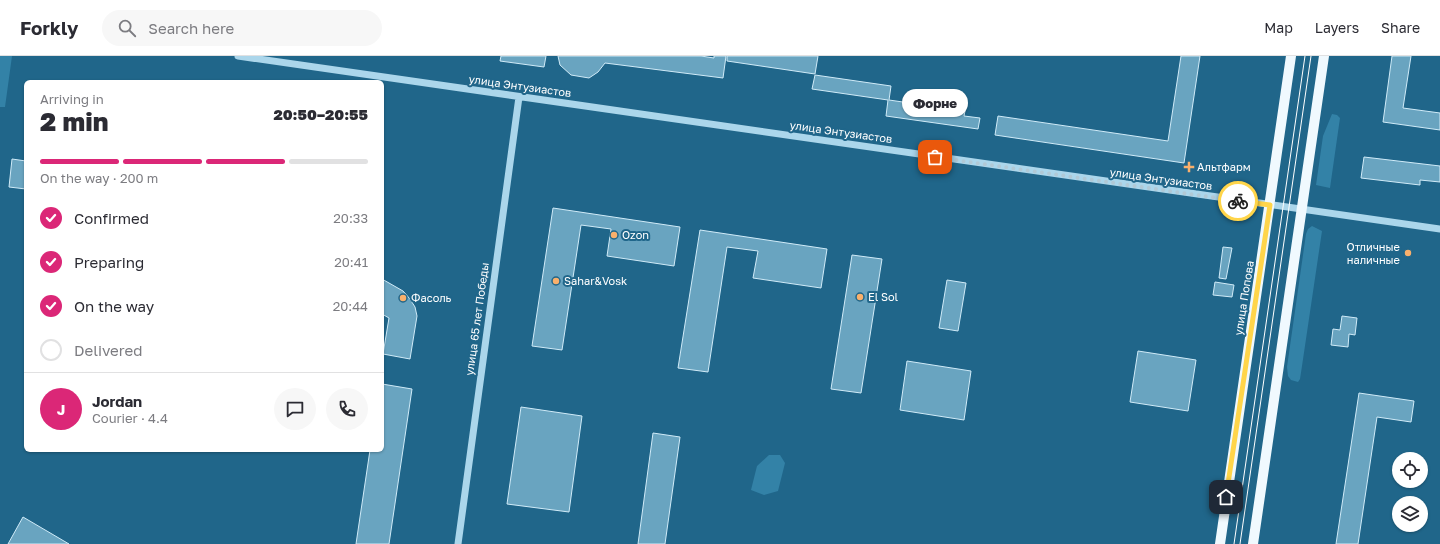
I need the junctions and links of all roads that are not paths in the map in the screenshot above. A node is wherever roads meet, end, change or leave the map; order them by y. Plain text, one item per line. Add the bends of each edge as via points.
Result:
1 (238, 56) edge
2 (1291, 56) edge
3 (1324, 56) edge
4 (519, 97) junction
5 (1270, 205) junction
6 (1302, 209) junction
7 (1440, 229) edge
8 (458, 544) edge
9 (1220, 544) edge
10 (1253, 544) edge

1 - 4 street, улица Энтузиастов
2 - 5 main road, улица Попова
3 - 6 main road
4 - 5 street, улица Энтузиастов
4 - 8 street, улица 65 лет Победы
5 - 6 street, улица Энтузиастов
5 - 9 main road, улица Попова
6 - 7 street, улица Энтузиастов
6 - 10 main road

